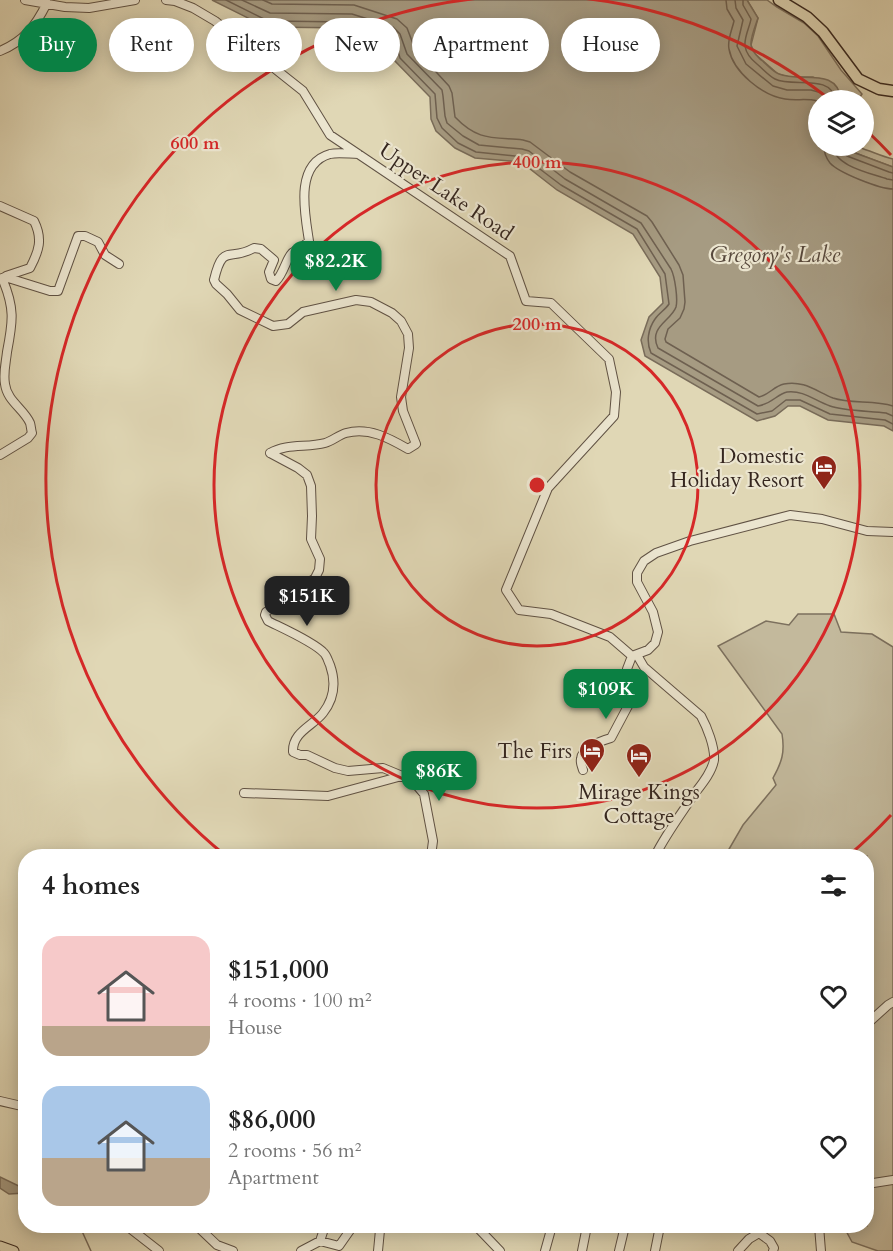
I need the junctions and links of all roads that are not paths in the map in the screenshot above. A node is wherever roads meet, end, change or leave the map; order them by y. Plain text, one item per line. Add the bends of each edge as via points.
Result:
1 (25, 0) edge
2 (135, 0) edge
3 (166, 0) edge
4 (779, 0) edge
5 (47, 3) junction
6 (0, 51) edge
7 (893, 91) edge
8 (358, 154) junction
9 (0, 206) edge
10 (119, 264) dead end
11 (3, 278) edge
12 (0, 455) edge
13 (893, 532) edge
14 (634, 655) junction
15 (583, 770) dead end
16 (402, 776) junction
17 (244, 793) dead end
18 (432, 849) edge
19 (658, 849) edge
20 (893, 1002) edge
21 (874, 1018) edge
22 (0, 1101) edge
23 (18, 1105) edge
24 (893, 1180) edge
25 (874, 1183) edge
26 (137, 1233) edge
27 (204, 1233) edge
28 (323, 1233) edge
29 (348, 1233) edge
30 (380, 1233) edge
31 (483, 1233) edge
32 (550, 1233) edge
33 (586, 1233) edge
34 (623, 1233) edge
35 (659, 1233) edge
36 (820, 1233) edge
37 (320, 1241) junction
38 (0, 1246) edge
39 (14, 1251) edge
40 (159, 1251) edge
41 (232, 1251) edge
42 (301, 1251) edge
43 (378, 1251) edge
44 (500, 1251) edge
45 (545, 1251) edge
46 (582, 1251) edge
47 (619, 1251) edge
48 (655, 1251) edge
49 (738, 1251) edge
50 (773, 1251) edge
51 (821, 1251) edge

1 - 5 street
2 - 5 street via 89,8
3 - 8 street, Upper Lake Road via 193,8 215,21 303,91 330,135
4 - 7 highway via 823,32 858,79
5 - 6 street via 37,23 15,45
8 - 14 street, Upper Lake Road via 510,256 526,301 551,303 609,359 616,392 614,416 548,488 506,590 519,610 551,614 610,637
8 - 16 street via 330,154 310,168 304,210 309,241 292,253 281,276 271,279 269,272 274,260 254,248 222,258 214,280 240,310 273,326 288,324 303,312 356,300 371,302 392,313 408,334 401,397 416,444 408,449 378,434 348,433 325,443 279,448 270,453 307,475 311,539 320,559 315,578 265,615 267,621 326,654 334,677 334,688 323,714 303,730 293,752 348,771 383,768
9 - 11 street via 34,221 40,232 30,268
10 - 11 street via 105,255 98,242 78,236 58,291
11 - 12 street via 12,311 5,387 30,422 32,433
13 - 14 street via 867,531 790,515 656,553 644,561 637,582 653,612 658,632 648,650
14 - 15 street via 627,669 628,706 610,738 598,741 584,752
14 - 19 street via 701,716 712,744 714,761 707,776
16 - 17 street via 328,796
16 - 18 street via 412,780 424,794
20 - 21 street
22 - 23 street
24 - 25 street
26 - 40 street
27 - 41 street via 217,1245
28 - 37 street
29 - 37 street via 339,1246
30 - 43 street
31 - 44 street
32 - 45 street
33 - 46 street
34 - 47 street
35 - 48 street
36 - 51 street
37 - 42 street
38 - 39 main road
49 - 50 street via 759,1233 770,1241

